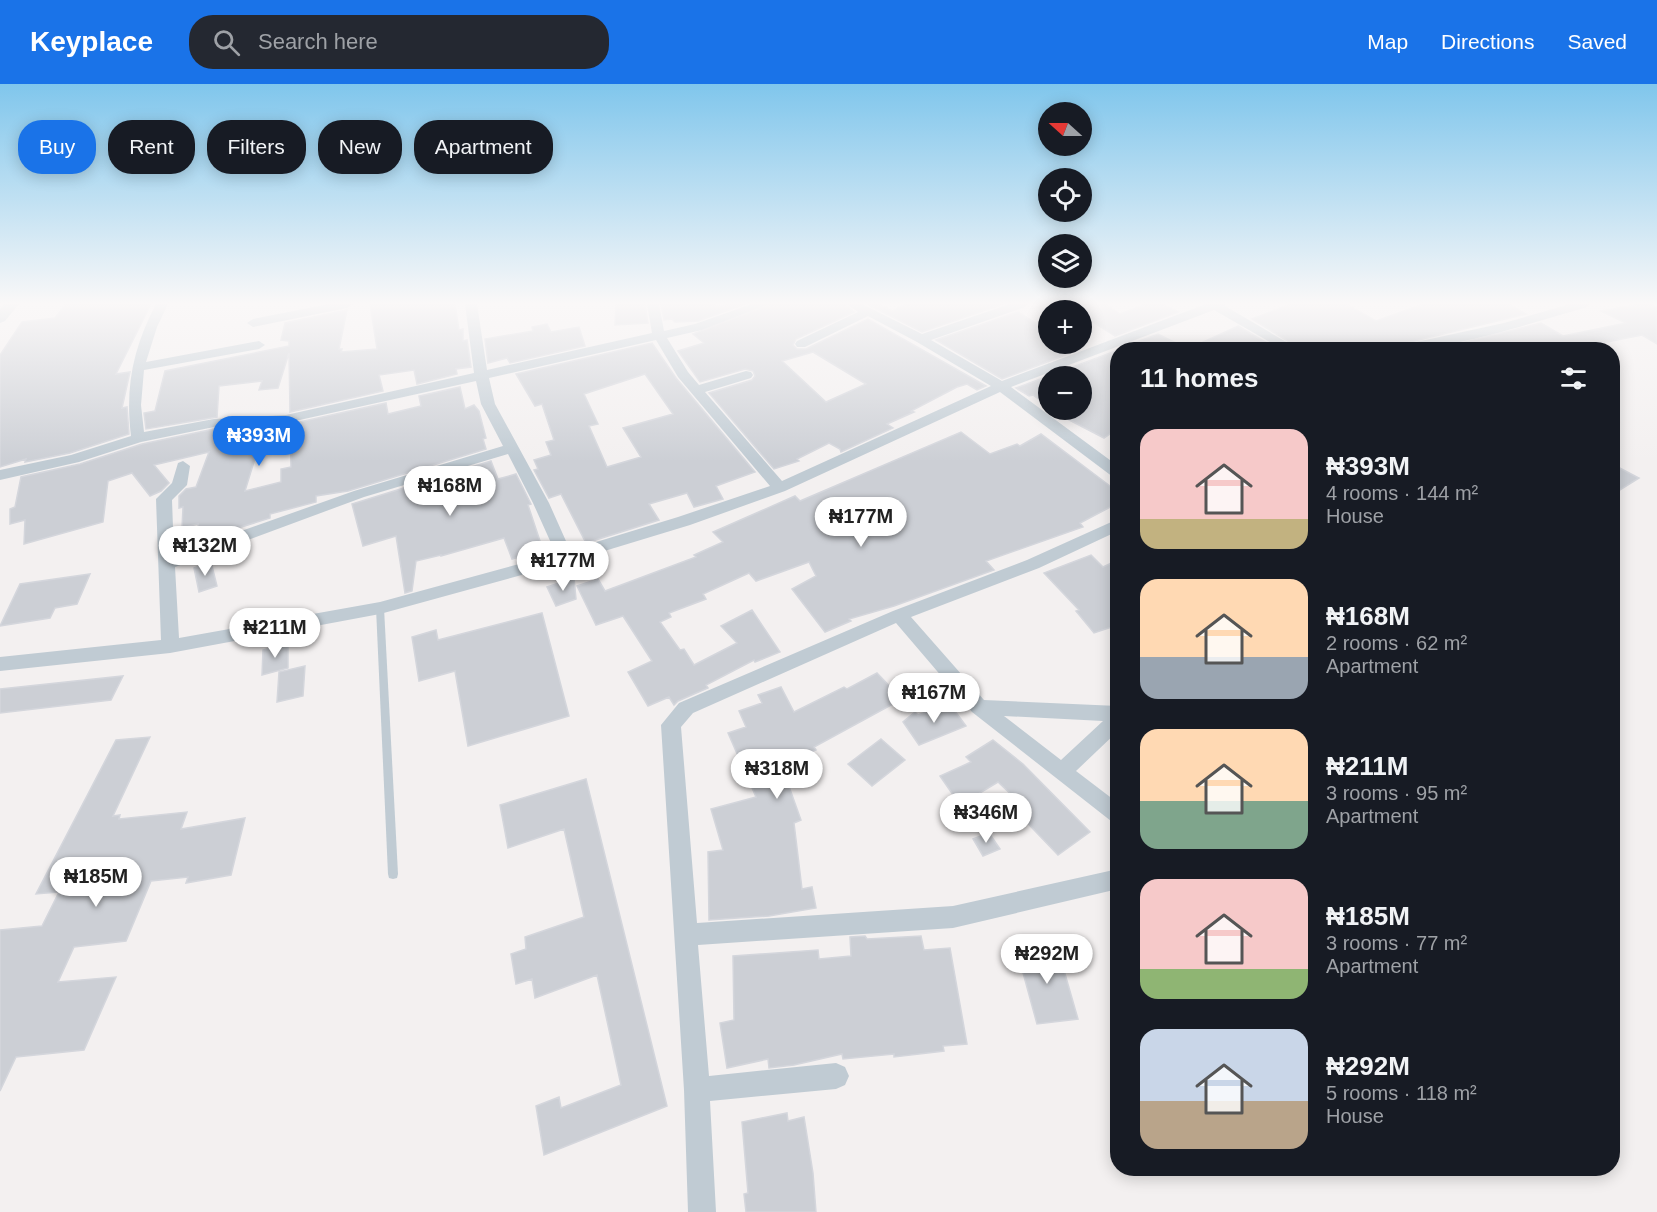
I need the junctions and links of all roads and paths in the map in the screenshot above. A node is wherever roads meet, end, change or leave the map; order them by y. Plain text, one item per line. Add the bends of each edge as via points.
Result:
1 (142, 357) edge
2 (196, 357) edge
3 (479, 357) edge
4 (560, 357) edge
5 (674, 357) edge
6 (951, 357) edge
7 (1083, 357) edge
8 (139, 367) junction
9 (481, 374) junction
10 (746, 375) dead end
11 (1001, 386) junction
12 (696, 390) junction
13 (138, 438) junction
14 (513, 448) junction
15 (183, 466) dead end
16 (1110, 468) edge
17 (0, 475) edge
18 (780, 488) junction
19 (1110, 528) edge
20 (565, 557) junction
21 (166, 564) junction
22 (380, 608) junction
23 (899, 615) junction
24 (170, 646) junction
25 (0, 664) edge
26 (979, 707) junction
27 (1110, 714) edge
28 (1110, 727) edge
29 (1062, 772) junction
30 (1110, 809) edge
31 (393, 874) dead end
32 (1110, 881) edge
33 (686, 935) junction
34 (836, 1076) dead end
35 (697, 1089) junction
36 (702, 1212) edge

1 - 8 street
2 - 8 street
3 - 9 street
4 - 9 street
5 - 12 street
6 - 11 street
7 - 11 street
8 - 13 street via 134,405
9 - 13 street via 286,419 214,423
9 - 14 street via 488,404
10 - 12 street
11 - 16 street
11 - 18 street
12 - 18 street
13 - 17 street via 74,459
14 - 20 street
14 - 21 street via 359,494
15 - 21 street via 179,484 164,499
18 - 20 street
19 - 23 street via 1032,564
20 - 22 street
21 - 24 street
22 - 24 street
22 - 31 lane
23 - 26 street
23 - 33 street via 686,708 670,724
24 - 25 street
26 - 27 street
26 - 29 street
28 - 29 street
29 - 30 street
32 - 33 street via 953,917
33 - 35 street
34 - 35 street
35 - 36 street

